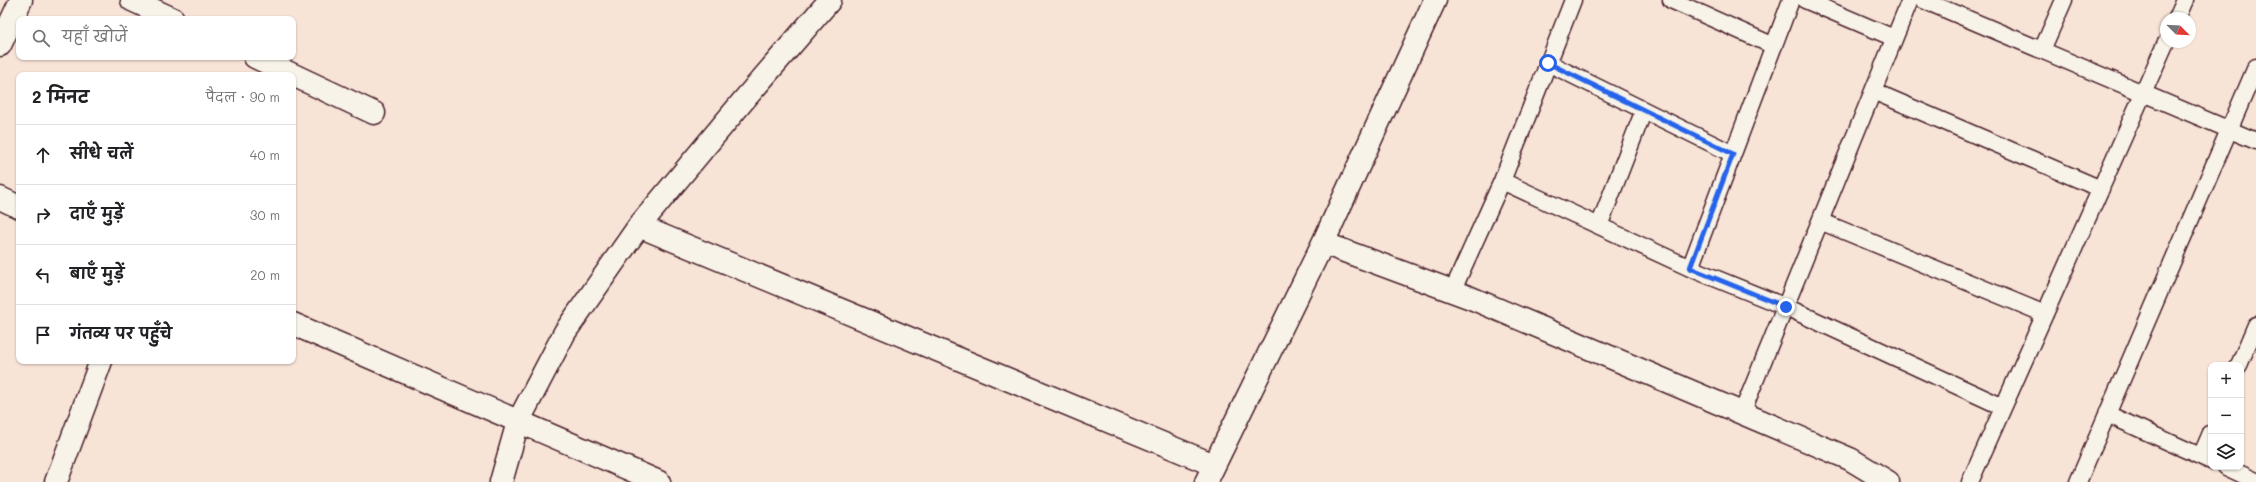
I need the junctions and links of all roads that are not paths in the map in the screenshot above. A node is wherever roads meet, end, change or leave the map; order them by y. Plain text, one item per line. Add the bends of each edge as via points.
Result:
1 (21, 0) edge
2 (132, 0) edge
3 (830, 0) edge
4 (1435, 0) edge
5 (1573, 0) edge
6 (1671, 0) edge
7 (1791, 0) edge
8 (1805, 0) edge
9 (1910, 0) edge
10 (1923, 0) edge
11 (2064, 0) edge
12 (2185, 0) edge
13 (2180, 12) edge
14 (167, 16) edge
15 (1894, 38) junction
16 (0, 45) edge
17 (1774, 46) junction
18 (2163, 48) edge
19 (2042, 50) junction
20 (261, 60) edge
21 (1548, 63) junction
22 (2256, 67) edge
23 (287, 72) edge
24 (296, 76) edge
25 (1873, 91) junction
26 (2143, 93) junction
27 (1644, 110) junction
28 (374, 113) dead end
29 (2230, 130) junction
30 (2256, 141) edge
31 (1733, 154) junction
32 (1502, 180) junction
33 (2101, 189) junction
34 (0, 198) edge
35 (16, 205) edge
36 (1820, 221) junction
37 (639, 226) junction
38 (1599, 226) junction
39 (1323, 243) junction
40 (1690, 268) junction
41 (1452, 292) junction
42 (1786, 307) junction
43 (2045, 314) junction
44 (296, 325) edge
45 (2256, 325) edge
46 (2240, 362) edge
47 (100, 364) edge
48 (2003, 407) junction
49 (1742, 413) junction
50 (2107, 414) junction
51 (518, 422) junction
52 (2211, 434) edge
53 (2206, 458) edge
54 (2233, 470) edge
55 (1210, 474) edge
56 (2256, 480) edge
57 (56, 482) edge
58 (501, 482) edge
59 (659, 482) edge
60 (1888, 482) edge
61 (1970, 482) edge
62 (2078, 482) edge

1 - 16 street
2 - 14 street
3 - 37 street
4 - 39 street
5 - 21 lane
6 - 17 lane
7 - 17 lane
8 - 15 lane
9 - 15 lane
10 - 19 lane
11 - 19 lane
12 - 13 lane
15 - 25 lane
17 - 31 lane
18 - 26 lane
19 - 26 lane
20 - 23 street
21 - 27 lane
21 - 32 lane
22 - 29 lane
24 - 28 street
25 - 33 lane
25 - 36 lane
26 - 29 lane
26 - 33 lane
27 - 31 lane
27 - 38 lane
29 - 30 lane
29 - 50 lane
31 - 40 lane
32 - 38 lane
32 - 41 lane
33 - 43 lane
34 - 35 street
36 - 42 lane
36 - 43 lane
37 - 51 street via 565,332
37 - 55 street
38 - 40 lane
39 - 41 street
39 - 55 street
40 - 42 lane
41 - 49 street
42 - 48 lane
42 - 49 lane
43 - 48 lane
44 - 51 street
45 - 46 lane
47 - 57 street
48 - 61 lane
49 - 60 street via 1850,459
50 - 53 lane
50 - 62 lane
51 - 58 street
51 - 59 street
52 - 53 lane
54 - 56 lane

